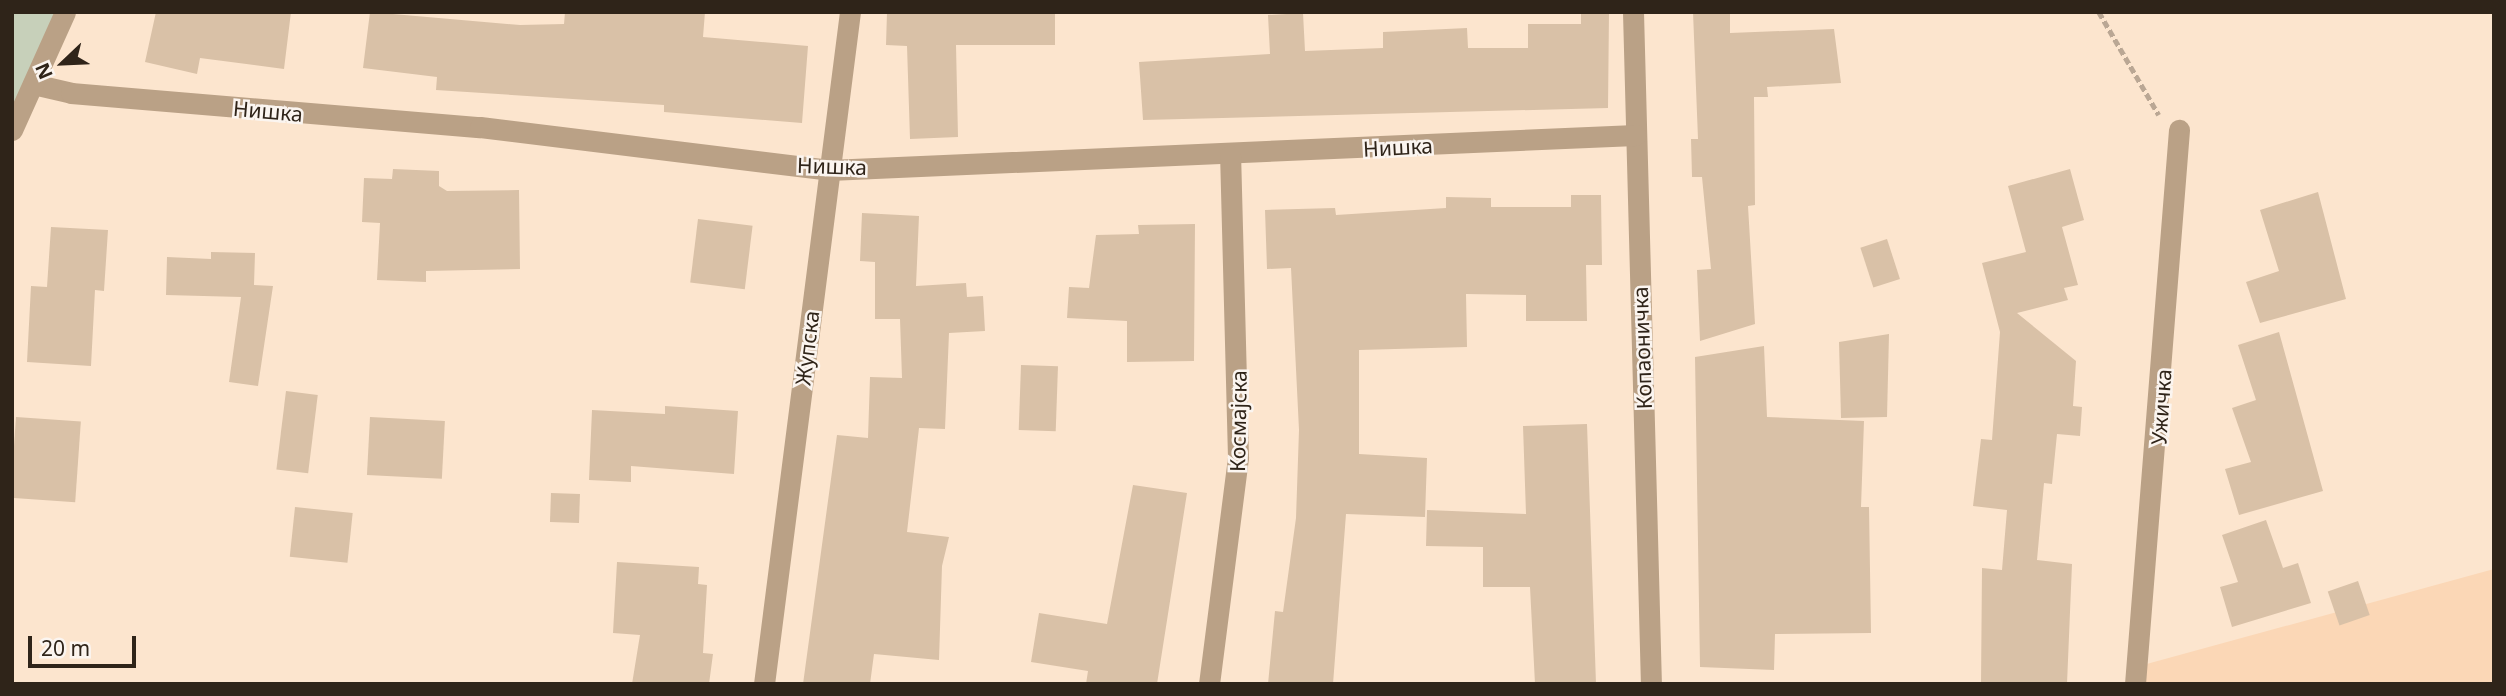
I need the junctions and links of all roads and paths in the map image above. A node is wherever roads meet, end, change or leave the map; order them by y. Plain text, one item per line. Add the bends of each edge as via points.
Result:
1 (65, 12) edge
2 (850, 12) edge
3 (1633, 12) edge
4 (2099, 12) edge
5 (33, 83) junction
6 (12, 130) edge
7 (2179, 130) joint
8 (1635, 135) junction
9 (1230, 156) junction
10 (829, 170) junction
11 (764, 684) edge
12 (1209, 684) edge
13 (1651, 684) edge
14 (2135, 684) edge

1 - 5 street
2 - 10 street, Жупска
3 - 8 street, Копаоничка
4 - 7 path via 2150,108
5 - 6 street
5 - 10 street, Нишка via 71,93 480,127
7 - 14 street, Ужичка
8 - 9 street, Нишка
8 - 13 street, Копаоничка
9 - 10 street, Нишка
9 - 12 street, Космајска via 1238,457
10 - 11 street, Жупска

